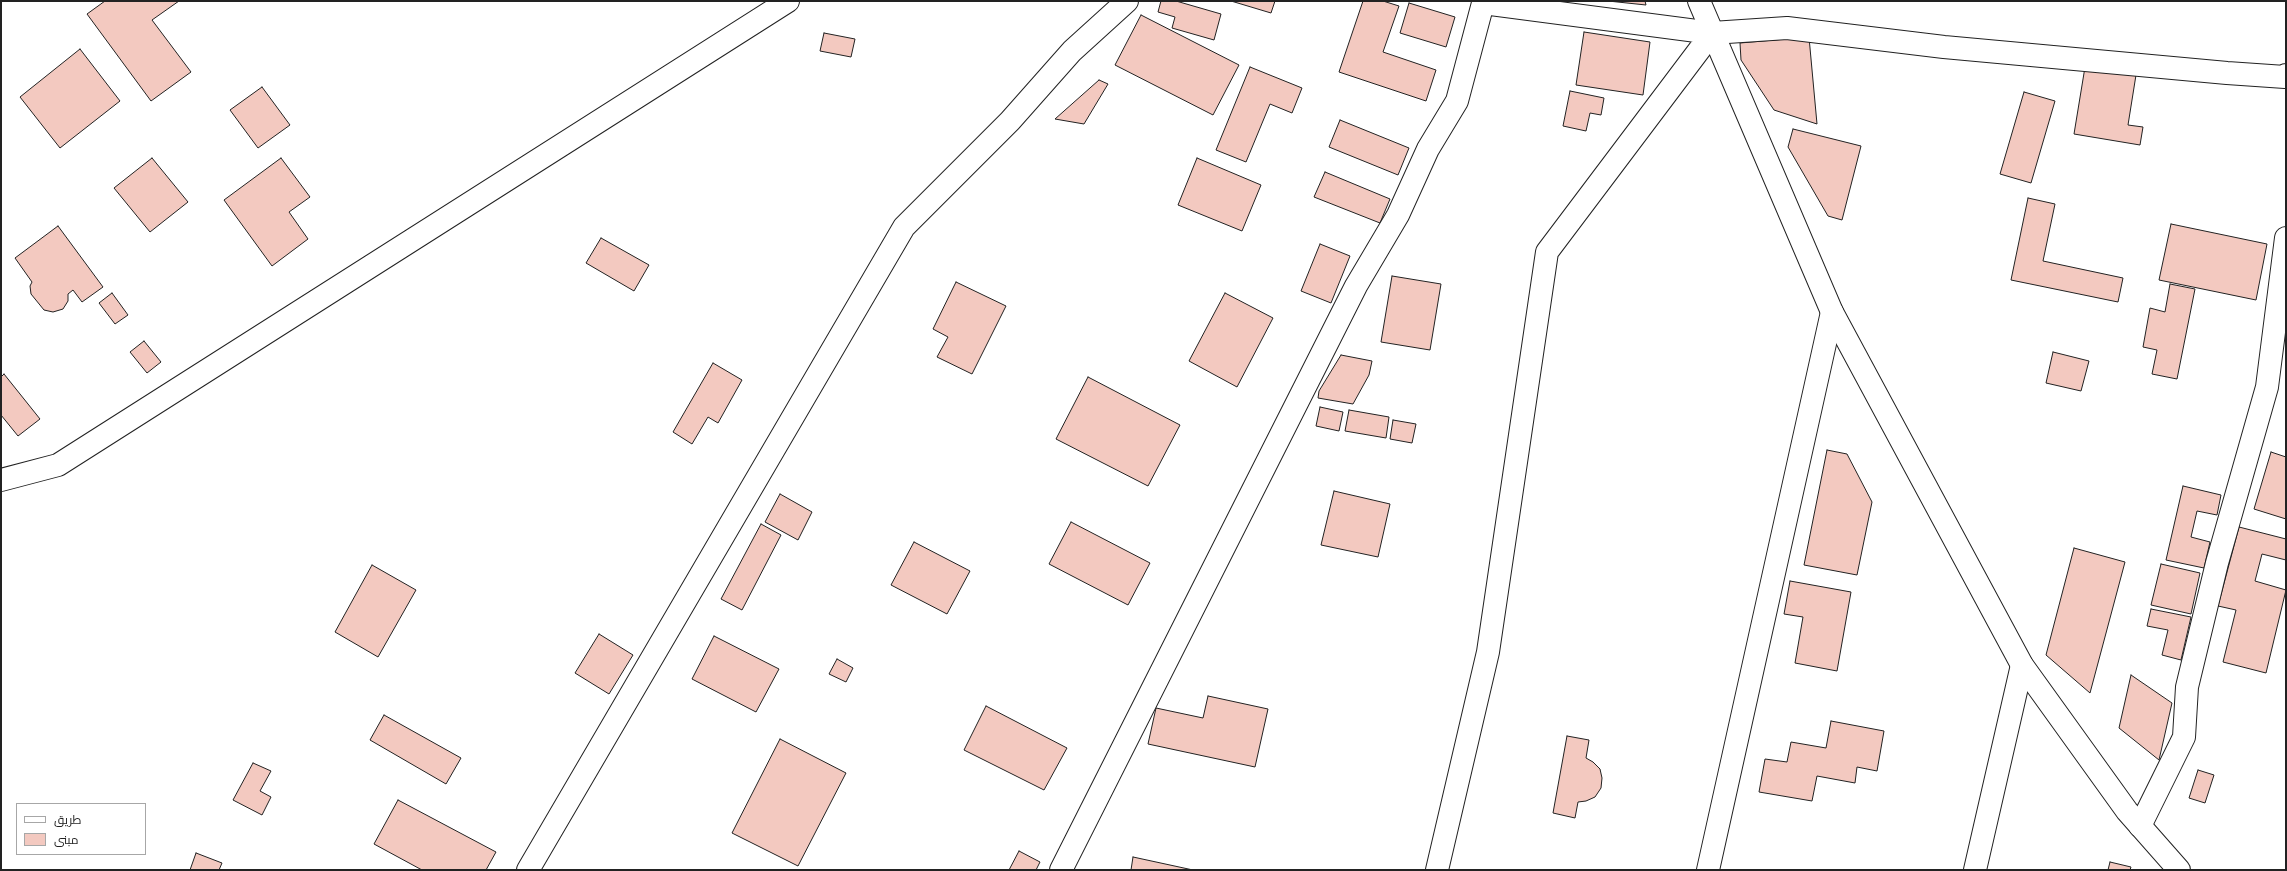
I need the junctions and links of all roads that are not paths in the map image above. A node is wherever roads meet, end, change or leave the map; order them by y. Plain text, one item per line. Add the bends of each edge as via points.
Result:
1 (788, 1) edge
2 (1127, 1) edge
3 (1699, 1) edge
4 (1479, 2) edge
5 (1712, 33) junction
6 (2286, 80) edge
7 (2286, 238) edge
8 (1832, 312) junction
9 (1, 480) edge
10 (2022, 665) junction
11 (2140, 826) junction
12 (528, 870) edge
13 (1060, 870) edge
14 (1437, 870) edge
15 (1708, 870) edge
16 (1975, 870) edge
17 (2179, 870) edge

1 - 9 street via 58,465
2 - 12 street via 1072,51 1010,121 904,227
3 - 5 street
4 - 5 street
4 - 13 street via 1457,101 1428,149 1398,215 1356,286
5 - 6 street via 1786,28
5 - 8 street
5 - 14 street via 1547,252 1488,652
7 - 11 street via 2267,387 2217,563 2186,687 2184,737
8 - 10 street
8 - 15 street
10 - 11 street via 2122,805
10 - 16 street
11 - 17 street

